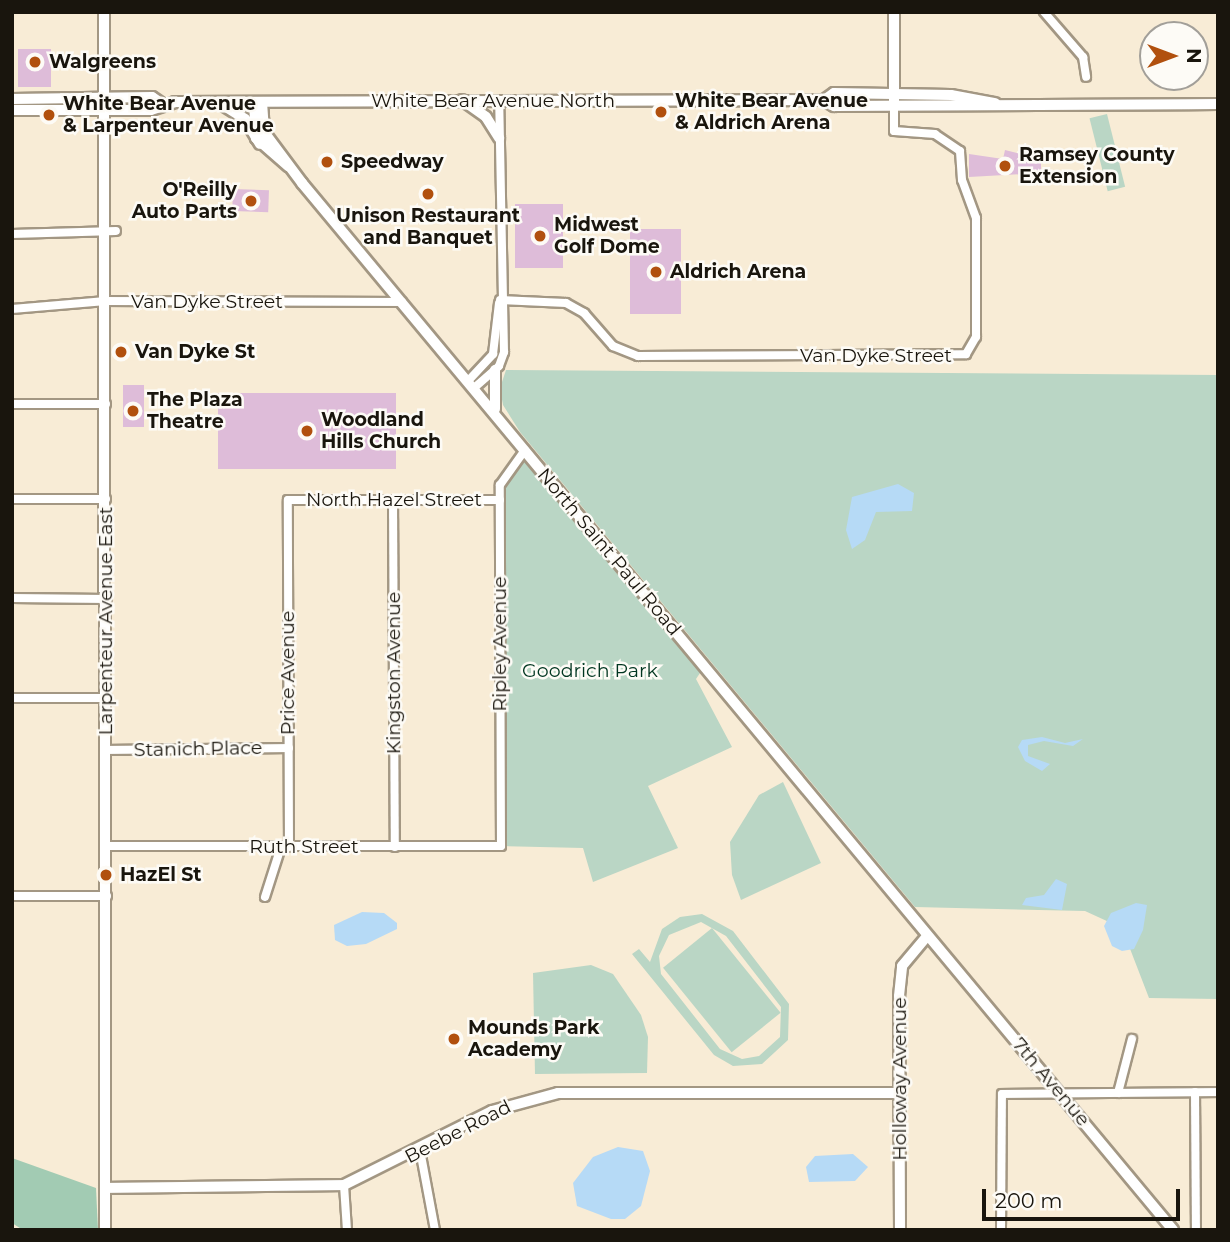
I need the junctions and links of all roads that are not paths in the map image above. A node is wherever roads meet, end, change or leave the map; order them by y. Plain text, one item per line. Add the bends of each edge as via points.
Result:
1 (104, 12) edge
2 (894, 12) edge
3 (1044, 12) edge
4 (1086, 77) dead end
5 (895, 94) junction
6 (12, 99) edge
7 (462, 100) junction
8 (499, 100) junction
9 (824, 100) junction
10 (218, 102) junction
11 (258, 102) junction
12 (995, 103) junction
13 (104, 104) junction
14 (1218, 104) edge
15 (894, 106) junction
16 (12, 110) edge
17 (499, 138) junction
18 (260, 144) junction
19 (291, 169) junction
20 (116, 231) dead end
21 (104, 233) junction
22 (12, 234) edge
23 (499, 300) junction
24 (106, 301) junction
25 (402, 302) junction
26 (12, 309) edge
27 (495, 370) junction
28 (471, 385) junction
29 (12, 404) edge
30 (106, 404) junction
31 (499, 419) junction
32 (525, 450) junction
33 (12, 499) edge
34 (106, 499) junction
35 (288, 500) joint
36 (393, 500) junction
37 (500, 500) junction
38 (12, 598) edge
39 (107, 599) junction
40 (12, 698) edge
41 (107, 698) junction
42 (289, 748) junction
43 (107, 750) junction
44 (107, 846) junction
45 (501, 846) joint
46 (285, 847) junction
47 (395, 847) junction
48 (12, 896) edge
49 (107, 896) junction
50 (265, 897) dead end
51 (926, 937) junction
52 (1132, 1038) dead end
53 (1195, 1092) junction
54 (1218, 1092) edge
55 (900, 1093) junction
56 (1061, 1093) junction
57 (1118, 1093) junction
58 (420, 1150) junction
59 (344, 1185) junction
60 (105, 1188) junction
61 (105, 1230) edge
62 (347, 1230) edge
63 (435, 1230) edge
64 (900, 1230) edge
65 (1001, 1230) edge
66 (1172, 1230) edge
67 (1196, 1230) edge

1 - 13 street, Larpenteur Avenue East
2 - 5 street
3 - 4 street via 1083,57
5 - 9 main road, White Bear Avenue North via 834,93
5 - 12 main road, White Bear Avenue North
5 - 15 street
6 - 13 main road, White Bear Avenue North
7 - 8 main road, White Bear Avenue North
7 - 11 main road, White Bear Avenue North
7 - 17 main road via 486,117
8 - 9 main road, White Bear Avenue North
8 - 17 street
9 - 15 main road, White Bear Avenue North via 834,106
10 - 11 main road, White Bear Avenue North
10 - 13 main road, White Bear Avenue North via 162,103 152,97
10 - 18 main road via 244,119
11 - 18 street
11 - 19 street, North Saint Paul Road via 264,130
12 - 14 main road, White Bear Avenue North
12 - 15 main road, White Bear Avenue North
13 - 16 main road, White Bear Avenue North
13 - 21 street, Larpenteur Avenue East
15 - 23 street, Van Dyke Street via 894,131 936,134 960,151 962,180 976,218 976,337 966,354 638,356 613,346 584,313 566,303
17 - 23 street
18 - 19 street, North Saint Paul Road
19 - 25 street, North Saint Paul Road
20 - 21 street
21 - 22 street
21 - 24 street, Larpenteur Avenue East
23 - 27 street via 504,347
23 - 28 street via 493,354
24 - 25 street, Van Dyke Street
24 - 26 street, Van Dyke Street
24 - 30 street, Larpenteur Avenue East
25 - 28 street, North Saint Paul Road
27 - 28 street
27 - 31 street via 492,400
28 - 31 street, North Saint Paul Road
29 - 30 street
30 - 34 street, Larpenteur Avenue East
31 - 32 street, North Saint Paul Road
32 - 37 street, Ripley Avenue via 505,473
32 - 51 street, North Saint Paul Road
33 - 34 street
34 - 39 street, Larpenteur Avenue East
35 - 36 street, North Hazel Street
35 - 42 street, Price Avenue
36 - 37 street, North Hazel Street
36 - 47 street, Kingston Avenue
37 - 45 street, Ripley Avenue
38 - 39 street
39 - 41 street, Larpenteur Avenue East
40 - 41 street
41 - 43 street, Larpenteur Avenue East
42 - 43 street, Stanich Place
42 - 46 street, Price Avenue
43 - 44 street, Larpenteur Avenue East
44 - 46 street, Ruth Street
44 - 49 street, Larpenteur Avenue East
45 - 47 street, Ruth Street
46 - 47 street, Ruth Street
46 - 50 street, Price Avenue
48 - 49 street
49 - 60 street, Larpenteur Avenue East
51 - 55 street, Holloway Avenue via 902,966
51 - 56 street, 7th Avenue
52 - 57 street
53 - 54 street
53 - 57 street
53 - 67 street
55 - 58 street, Beebe Road via 558,1093 500,1108
55 - 64 street, Holloway Avenue
56 - 57 street
56 - 65 street via 1002,1094
56 - 66 street, 7th Avenue
58 - 59 street, Beebe Road
58 - 63 street
59 - 60 street, Beebe Road
59 - 62 street
60 - 61 street, Larpenteur Avenue East

